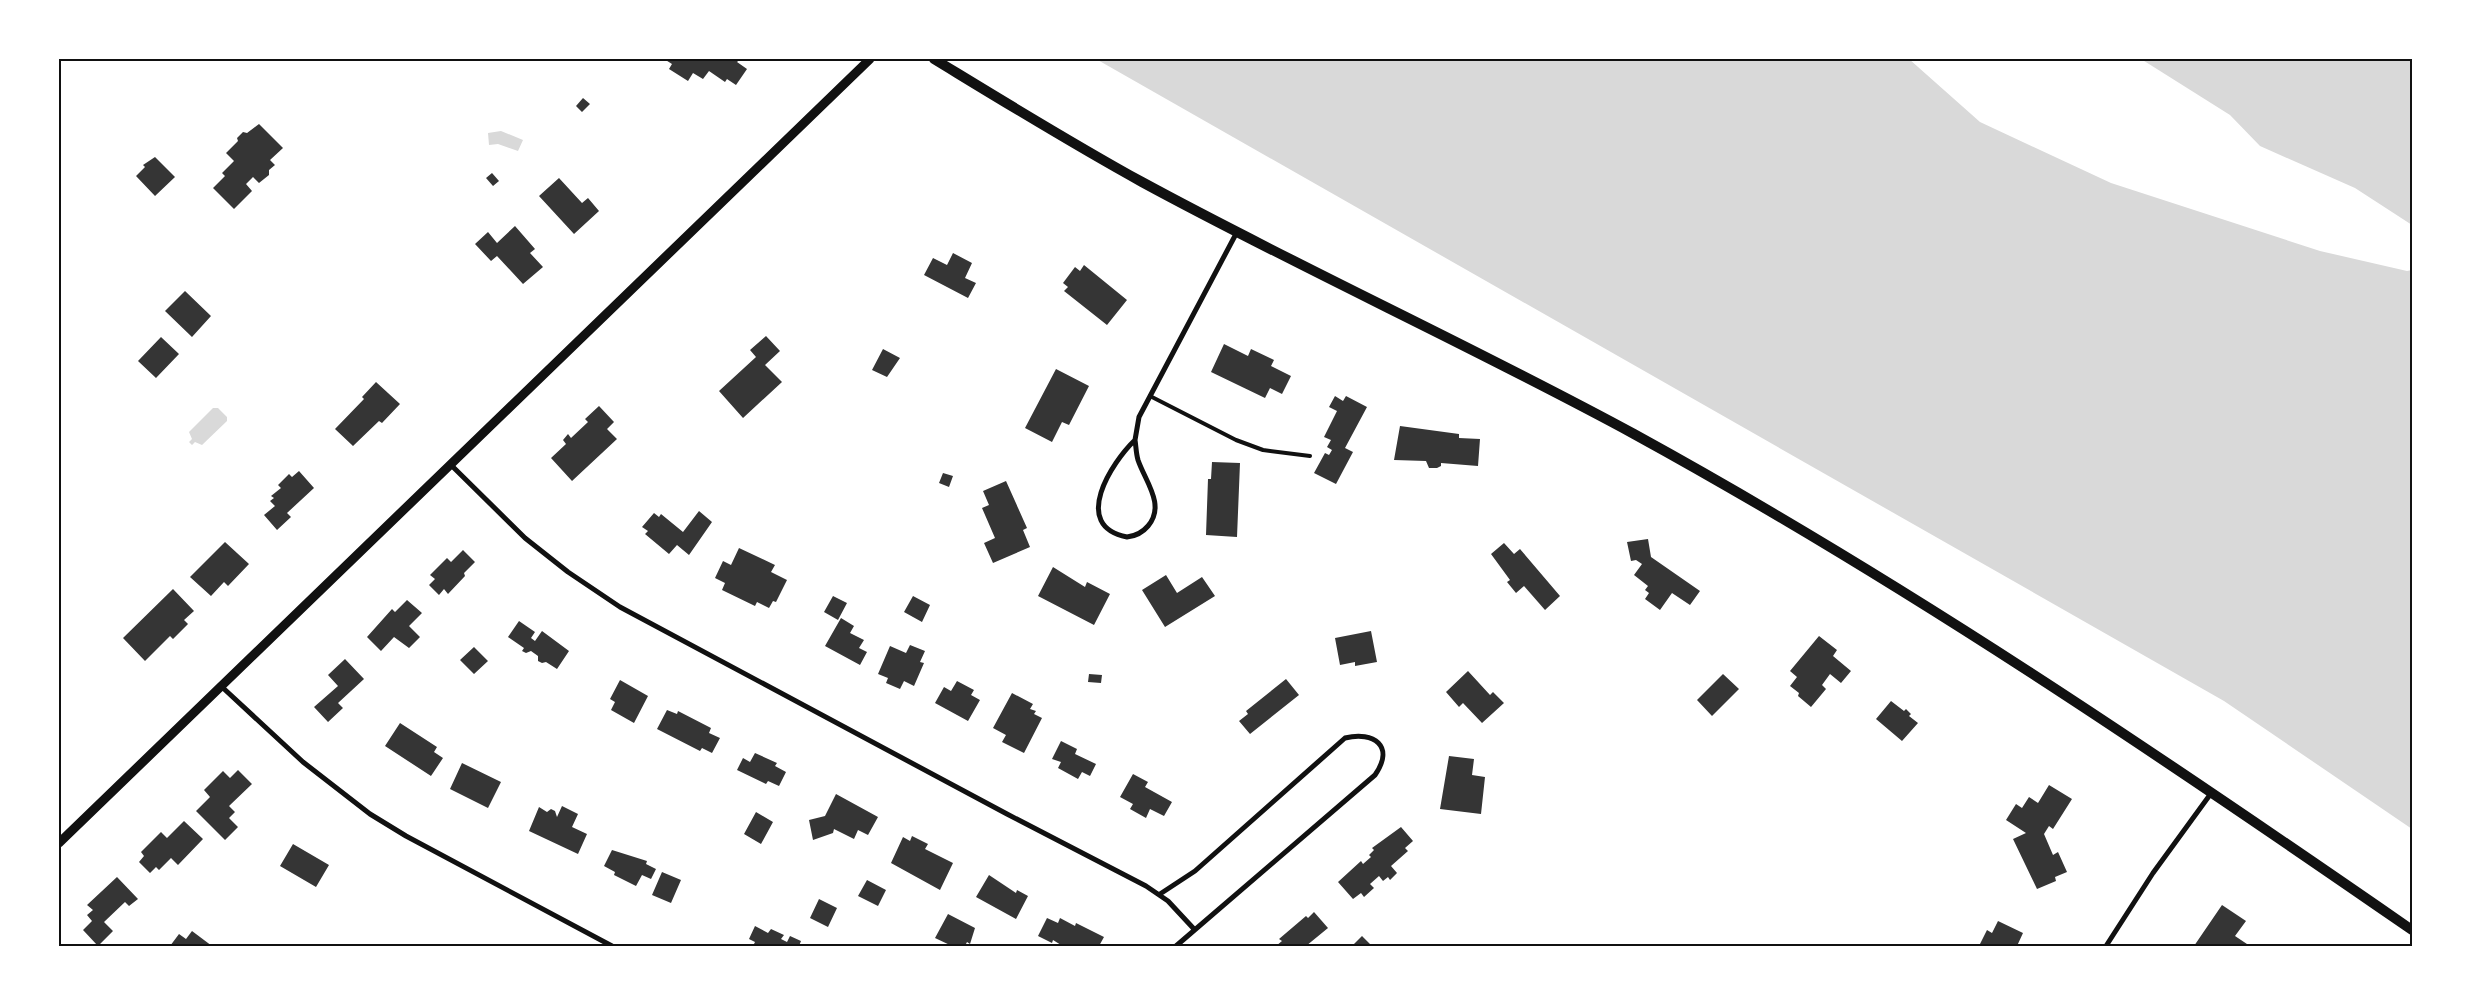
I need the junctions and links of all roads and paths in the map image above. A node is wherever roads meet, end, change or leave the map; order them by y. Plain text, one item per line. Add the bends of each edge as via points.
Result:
1 (870, 59) edge
2 (934, 59) edge
3 (1237, 232) junction
4 (1150, 396) junction
5 (1135, 440) junction
6 (1310, 456) dead end
7 (450, 464) junction
8 (222, 687) junction
9 (2212, 792) junction
10 (59, 843) edge
11 (1160, 894) junction
12 (1194, 929) junction
13 (2412, 930) edge
14 (612, 946) edge
15 (1176, 946) edge
16 (2106, 946) edge

1 - 7 street
2 - 3 main road via 1050,129
3 - 4 street
3 - 9 main road via 1631,433 1775,514 2052,686
4 - 5 street via 1139,417
4 - 6 lane via 1236,440 1263,450
5 - 5 street via 1111,468 1102,486 1099,504 1103,522 1110,530 1127,537 1144,530 1155,513 1155,500 1137,458
7 - 8 street
7 - 11 street via 525,538 620,607
8 - 10 street
8 - 14 street via 303,762 370,814
9 - 13 main road
9 - 16 street via 2153,873
11 - 12 street
11 - 12 street via 1195,871 1335,745 1354,736 1376,740 1383,754 1382,765 1375,774
12 - 15 street

